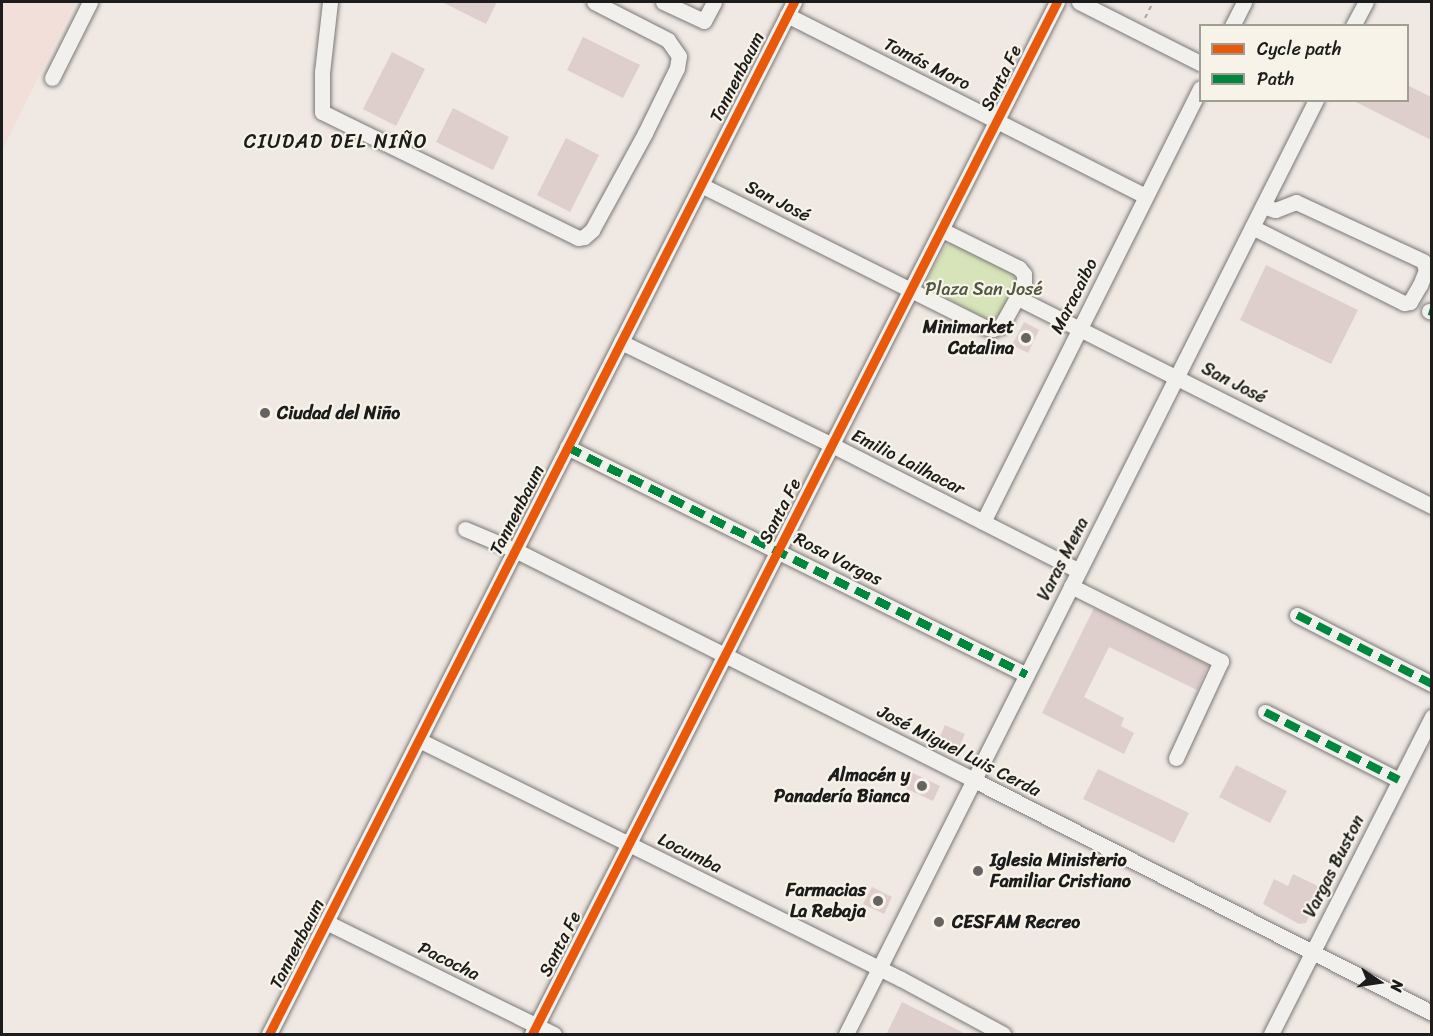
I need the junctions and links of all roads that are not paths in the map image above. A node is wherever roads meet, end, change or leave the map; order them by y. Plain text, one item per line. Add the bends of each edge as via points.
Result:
1 (90, 2) edge
2 (330, 2) edge
3 (594, 2) edge
4 (663, 2) edge
5 (714, 2) edge
6 (1057, 2) edge
7 (1079, 2) edge
8 (1244, 2) edge
9 (1365, 2) edge
10 (791, 8) edge
11 (1233, 24) edge
12 (1354, 24) edge
13 (1199, 62) edge
14 (52, 78) dead end
15 (1199, 90) edge
16 (1315, 102) edge
17 (998, 122) junction
18 (701, 185) junction
19 (1146, 196) junction
20 (1263, 206) junction
21 (1252, 227) junction
22 (942, 230) junction
23 (911, 290) junction
24 (1018, 298) junction
25 (1080, 328) junction
26 (621, 342) junction
27 (1177, 376) junction
28 (832, 445) junction
29 (567, 447) junction
30 (1431, 506) edge
31 (983, 522) junction
32 (465, 529) dead end
33 (515, 550) junction
34 (778, 551) junction
35 (1079, 571) junction
36 (1071, 586) junction
37 (1297, 615) dead end
38 (725, 656) junction
39 (1027, 675) junction
40 (1431, 684) edge
41 (1265, 712) dead end
42 (1431, 716) edge
43 (419, 740) junction
44 (1176, 758) dead end
45 (974, 780) junction
46 (1399, 780) junction
47 (629, 844) junction
48 (326, 922) junction
49 (1312, 952) junction
50 (880, 968) junction
51 (1431, 1013) edge
52 (534, 1030) edge
53 (269, 1035) edge
54 (554, 1035) edge
55 (846, 1035) edge
56 (1003, 1035) edge
57 (1271, 1035) edge

1 - 14 street
2 - 3 street via 322,112 568,235 584,237 592,230 645,133 677,68 679,56 668,40
4 - 5 street via 704,21
6 - 17 street, Santa Fe
7 - 13 street
8 - 11 street
9 - 12 street
10 - 17 street, Tomás Moro
10 - 18 street, Tannenbaum
15 - 19 street, Maracaibo
16 - 20 street, Varas Mena
17 - 19 street, Tomás Moro
17 - 22 street, Santa Fe
18 - 23 street, San José
18 - 26 street, Tannenbaum
19 - 25 street, Maracaibo
20 - 21 street, Varas Mena
20 - 21 street via 1275,210 1296,202 1423,261 1426,270 1420,285 1410,302 1404,303
21 - 27 street, Varas Mena
22 - 23 street, Santa Fe
22 - 24 street, San José via 1021,270 1025,282
23 - 24 street, San José via 990,329 1002,325
23 - 28 street, Santa Fe
24 - 25 street, San José
25 - 27 street, San José
25 - 31 street, Maracaibo
26 - 28 street, Emilio Lailhacar
26 - 29 street, Tannenbaum
27 - 30 street, San José
27 - 35 street, Varas Mena
28 - 31 street, Emilio Lailhacar
28 - 34 street, Santa Fe
29 - 33 street, Tannenbaum
29 - 34 street, Rosa Vargas
31 - 35 street, Emilio Lailhacar
32 - 33 street, José Miguel Luis Cerda
33 - 38 street, José Miguel Luis Cerda
33 - 43 street, Tannenbaum
34 - 38 street, Santa Fe
34 - 39 street, Rosa Vargas
35 - 36 street, Varas Mena
36 - 39 street, Varas Mena
36 - 44 street via 1221,661
37 - 40 street
38 - 45 street, José Miguel Luis Cerda
38 - 47 street, Santa Fe
39 - 45 street, Varas Mena
41 - 46 street
42 - 46 street, Vargas Buston
43 - 47 street, Locumba
43 - 48 street, Tannenbaum
45 - 49 street, José Miguel Luis Cerda
45 - 50 street, Varas Mena
46 - 49 street, Vargas Buston
47 - 50 street, Locumba
47 - 52 street, Santa Fe
48 - 52 street, Pacocha
48 - 53 street, Tannenbaum
49 - 51 street, José Miguel Luis Cerda
49 - 57 street, Vargas Buston
50 - 55 street, Varas Mena
50 - 56 street, Locumba
52 - 54 street, Pacocha

